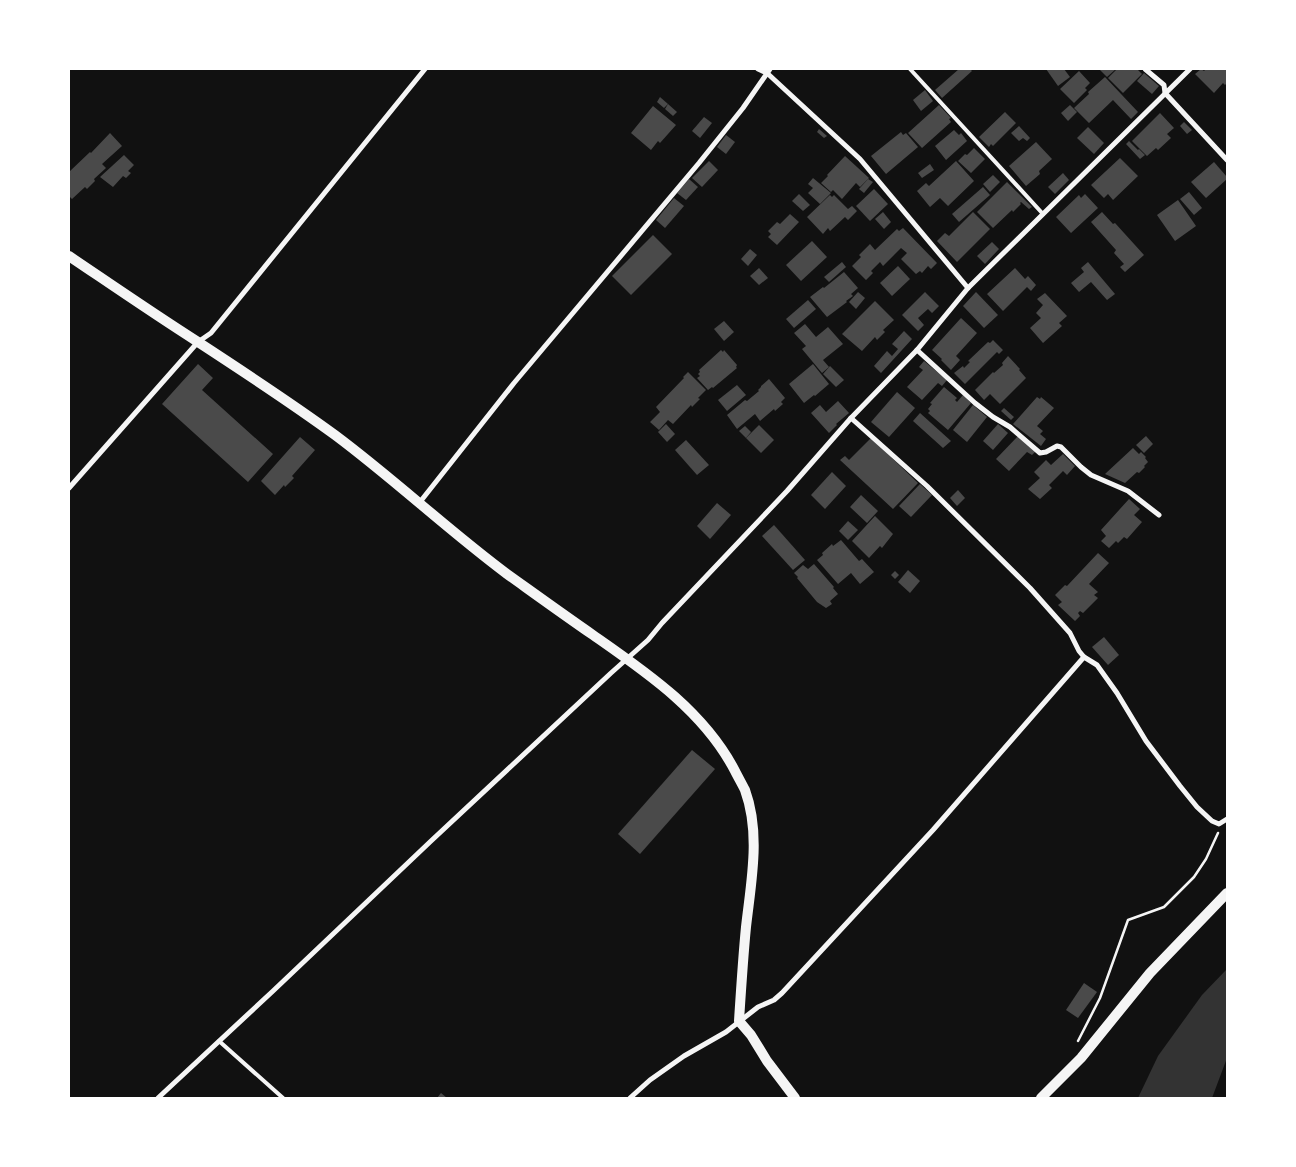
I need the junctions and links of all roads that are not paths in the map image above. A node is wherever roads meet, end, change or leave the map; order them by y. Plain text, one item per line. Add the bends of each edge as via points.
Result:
1 (425, 69) edge
2 (758, 69) edge
3 (910, 69) edge
4 (1145, 69) edge
5 (1190, 69) edge
6 (768, 71) edge
7 (1165, 93) junction
8 (1227, 160) edge
9 (1043, 214) junction
10 (69, 256) edge
11 (968, 288) junction
12 (198, 342) junction
13 (917, 350) junction
14 (851, 418) junction
15 (69, 488) edge
16 (420, 502) junction
17 (1159, 515) dead end
18 (1084, 657) junction
19 (628, 659) junction
20 (1227, 819) edge
21 (1227, 893) edge
22 (739, 1021) junction
23 (219, 1041) junction
24 (158, 1098) edge
25 (283, 1098) edge
26 (630, 1098) edge
27 (795, 1098) edge
28 (1041, 1098) edge

1 - 12 street via 211,333
2 - 6 street
3 - 9 lane
4 - 7 street via 1164,85
5 - 7 street
6 - 11 street via 860,159
6 - 16 street via 699,163 520,375
7 - 8 street
7 - 9 street
9 - 11 street
10 - 12 main road
11 - 13 street
12 - 15 street
12 - 16 main road via 328,430
13 - 14 street
13 - 17 street via 975,403 1040,453 1060,447 1081,468 1128,491
14 - 18 street via 927,486 1030,588 1070,633
14 - 19 street
16 - 19 main road via 507,574
18 - 20 street via 1097,665 1135,725 1180,786 1212,821 1219,824
18 - 22 street via 933,830 782,994
19 - 22 main road via 696,715 722,748 744,790 751,812 753,862
19 - 23 street
21 - 28 main road via 1150,974 1081,1058
22 - 26 street via 650,1080
22 - 27 main road
23 - 24 street
23 - 25 lane

